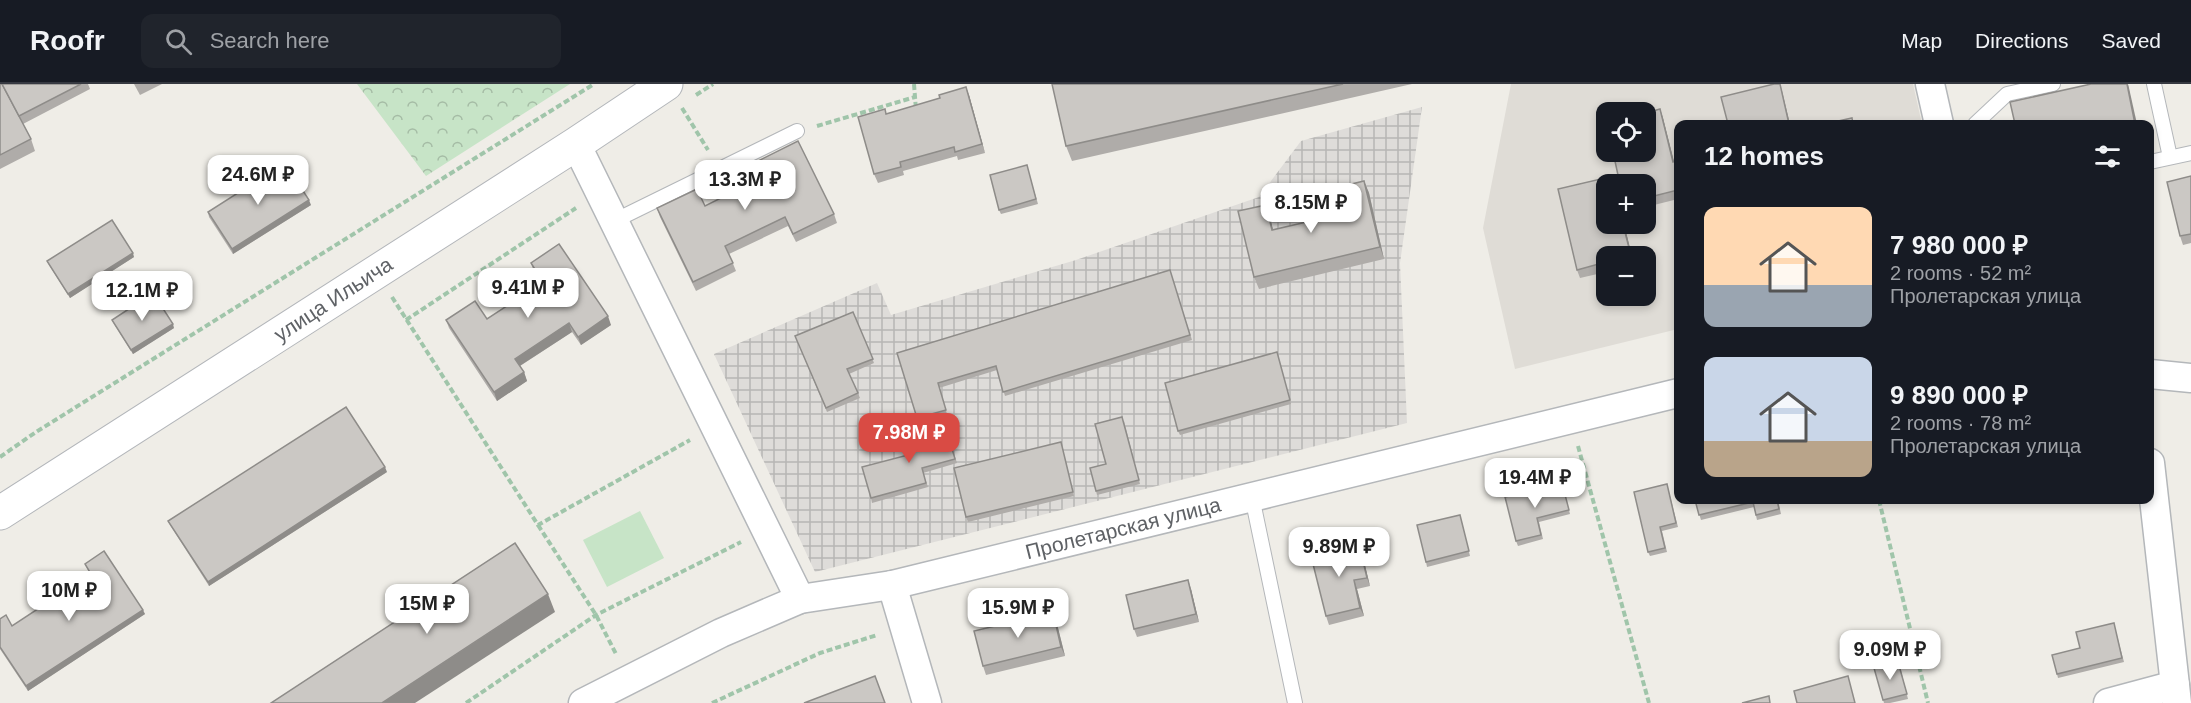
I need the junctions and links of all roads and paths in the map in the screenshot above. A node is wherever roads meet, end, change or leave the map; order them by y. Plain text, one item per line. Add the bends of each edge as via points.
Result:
1 (594, 84) edge
2 (914, 84) edge
3 (1930, 84) edge
4 (2053, 84) edge
5 (2154, 84) edge
6 (674, 95) edge
7 (915, 97) junction
8 (916, 115) edge
9 (1938, 120) edge
10 (1979, 120) edge
11 (797, 131) joint
12 (576, 144) junction
13 (2191, 153) edge
14 (2170, 157) junction
15 (2154, 161) edge
16 (720, 169) junction
17 (600, 193) junction
18 (614, 221) junction
19 (375, 271) junction
20 (406, 320) junction
21 (2154, 374) edge
22 (2191, 378) edge
23 (1674, 394) edge
24 (1570, 419) junction
25 (715, 426) junction
26 (0, 457) edge
27 (1252, 497) junction
28 (2154, 499) edge
29 (1880, 504) edge
30 (0, 513) edge
31 (538, 525) junction
32 (766, 529) junction
33 (892, 585) junction
34 (800, 599) junction
35 (596, 615) junction
36 (904, 626) junction
37 (629, 680) junction
38 (2176, 694) edge
39 (466, 703) edge
40 (583, 703) edge
41 (712, 703) edge
42 (927, 703) edge
43 (1295, 703) edge
44 (1649, 703) edge
45 (1928, 703) edge
46 (2108, 703) edge

1 - 26 path
2 - 7 path
3 - 9 street
4 - 10 lane via 2007,94
5 - 14 lane
6 - 12 main road, улица Ильича
6 - 16 path
7 - 8 path
7 - 11 path
11 - 16 lane
12 - 17 street
12 - 19 main road, улица Ильича
13 - 14 lane
14 - 15 lane
16 - 18 lane
17 - 18 street
17 - 20 path
18 - 25 street
19 - 20 path
19 - 30 main road, улица Ильича
20 - 31 path
21 - 22 street
23 - 24 street, Пролетарская улица
24 - 27 street, Пролетарская улица
24 - 44 path
25 - 31 path
25 - 32 street
27 - 33 street, Пролетарская улица
27 - 43 lane
28 - 38 street
29 - 45 path
31 - 35 path
32 - 34 street
32 - 35 path
33 - 34 street, Пролетарская улица
33 - 36 street
34 - 37 street, Пролетарская улица via 721,633
35 - 37 path
35 - 39 path
36 - 41 path via 820,653
36 - 42 street
37 - 40 street, Пролетарская улица
38 - 46 street

